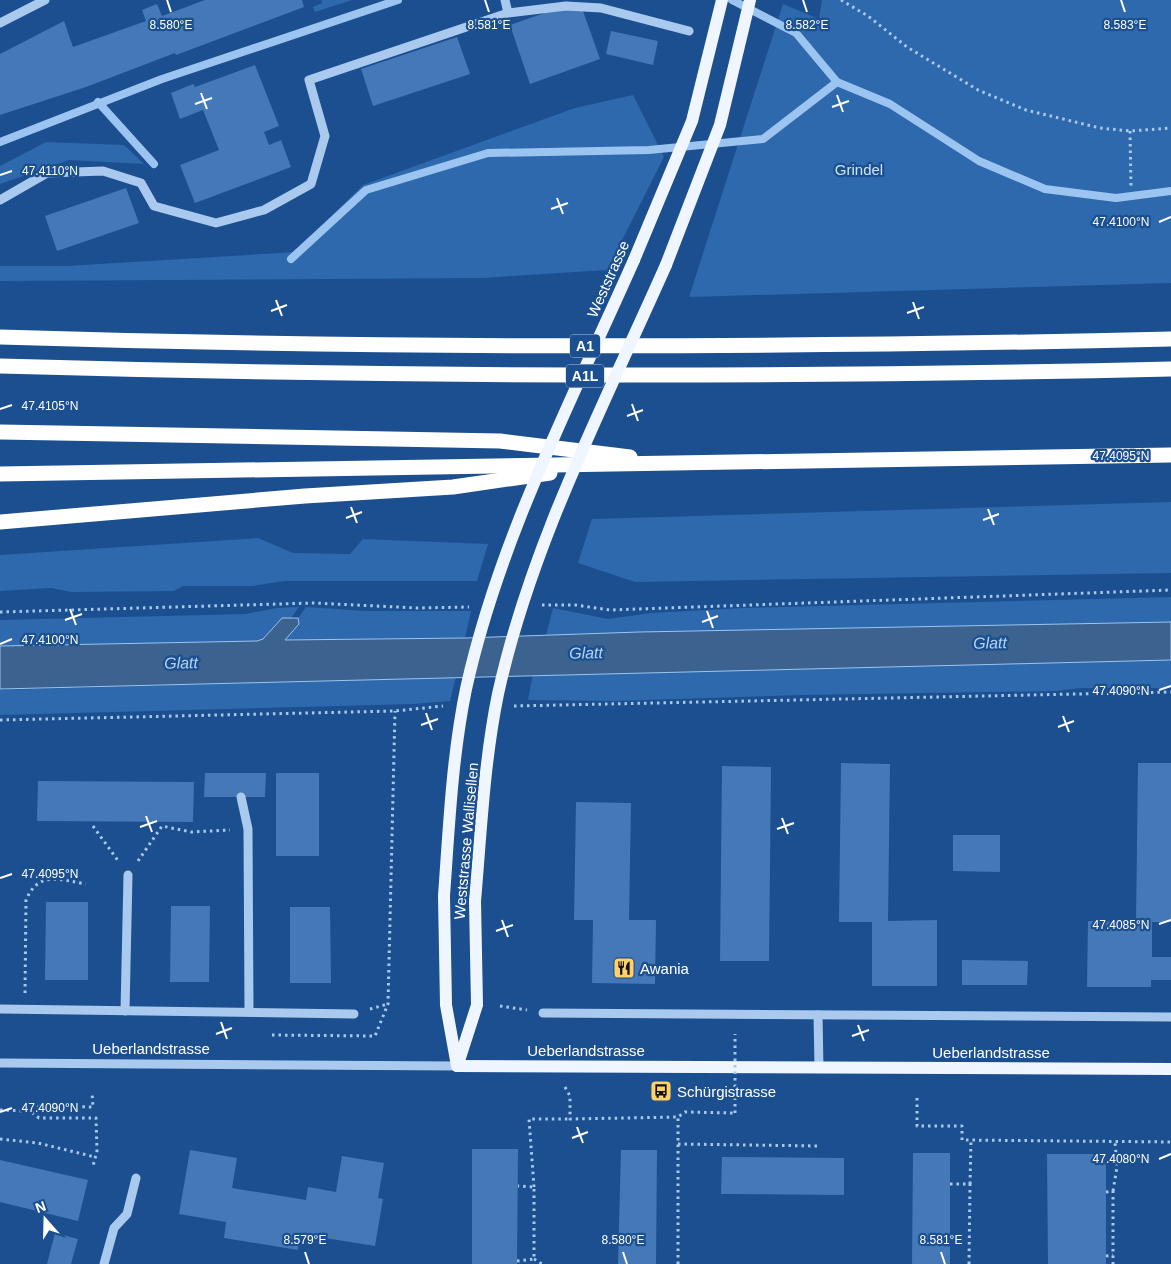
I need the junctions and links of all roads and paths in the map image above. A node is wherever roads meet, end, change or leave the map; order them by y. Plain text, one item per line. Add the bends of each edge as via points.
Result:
1 (45, 0) edge
2 (722, 0) edge
3 (750, 0) edge
4 (841, 0) edge
5 (506, 6) edge
6 (0, 23) edge
7 (689, 31) dead end
8 (1171, 128) edge
9 (1130, 131) junction
10 (1131, 188) dead end
11 (0, 200) edge
12 (0, 337) edge
13 (1171, 339) edge
14 (0, 366) edge
15 (1171, 368) edge
16 (0, 432) edge
17 (1171, 455) edge
18 (684, 463) junction
19 (609, 465) junction
20 (0, 474) edge
21 (0, 522) edge
22 (1171, 590) edge
23 (493, 592) joint
24 (536, 606) dead end
25 (476, 607) dead end
26 (0, 612) edge
27 (1171, 692) edge
28 (447, 706) dead end
29 (512, 706) dead end
30 (395, 711) junction
31 (0, 720) edge
32 (241, 797) dead end
33 (93, 826) dead end
34 (248, 829) junction
35 (128, 875) junction
36 (86, 884) dead end
37 (25, 993) dead end
38 (500, 1006) dead end
39 (0, 1010) edge
40 (125, 1011) junction
41 (249, 1012) junction
42 (543, 1013) joint
43 (354, 1014) dead end
44 (818, 1015) junction
45 (1171, 1017) edge
46 (735, 1034) dead end
47 (272, 1035) dead end
48 (0, 1063) edge
49 (457, 1066) junction
50 (554, 1066) junction
51 (819, 1068) junction
52 (1171, 1069) edge
53 (92, 1093) dead end
54 (918, 1098) dead end
55 (0, 1110) edge
56 (34, 1113) junction
57 (678, 1117) junction
58 (570, 1119) junction
59 (0, 1139) edge
60 (971, 1140) junction
61 (1114, 1142) junction
62 (1171, 1142) edge
63 (678, 1144) junction
64 (818, 1146) dead end
65 (95, 1157) junction
66 (93, 1166) dead end
67 (136, 1178) dead end
68 (950, 1184) dead end
69 (970, 1184) junction
70 (518, 1186) dead end
71 (534, 1187) junction
72 (1113, 1191) junction
73 (1106, 1192) dead end
74 (1113, 1255) junction
75 (1106, 1256) dead end
76 (534, 1259) junction
77 (517, 1260) dead end
78 (104, 1264) edge
79 (542, 1264) edge
80 (678, 1264) edge
81 (970, 1264) edge
82 (1113, 1264) edge

1 - 6 street
2 - 23 main road, Weststrasse, bridge via 692,121 522,512
3 - 49 main road, Weststrasse Wallisellen, bridge via 720,125 666,266 554,517 527,591 498,695 484,797 475,901 477,1005
4 - 9 path via 868,16 907,47 978,90 1026,110 1100,128
5 - 7 street via 601,8
5 - 11 street via 309,80 325,136 311,184 264,210 216,223 154,206 140,183 104,171 47,173
8 - 9 path
9 - 10 path
12 - 13 highway, A1 via 521,346 792,346
14 - 15 highway, A1L via 521,376 801,376
16 - 18 highway via 500,441
17 - 18 highway
18 - 19 highway
19 - 20 highway via 370,466
19 - 21 highway via 453,487
22 - 24 path via 610,610 575,605
23 - 49 main road, Weststrasse Wallisellen, bridge via 466,690 451,792 444,896 446,1005
25 - 26 path via 314,603
27 - 29 path
28 - 30 path
30 - 31 path
30 - 47 path via 388,1004 375,1036
32 - 34 street
33 - 35 path
34 - 35 path via 191,832 162,826
34 - 41 street
35 - 40 street
36 - 37 path via 50,878 38,882 31,890 26,900
38 - 42 path
39 - 40 street
40 - 41 street
41 - 43 street
42 - 44 street
44 - 45 street
44 - 51 street
46 - 57 path, bridge via 734,1113 685,1112
48 - 49 street, Ueberlandstrasse
49 - 50 main road, Ueberlandstrasse
50 - 51 main road, Ueberlandstrasse
50 - 58 path via 570,1096
51 - 52 main road, Ueberlandstrasse
53 - 56 path via 92,1107 39,1106
54 - 60 path via 917,1126 962,1126 962,1140
55 - 56 path
56 - 65 path via 39,1118 96,1118
57 - 58 path
57 - 63 path
58 - 71 path via 530,1119
59 - 65 path via 38,1143
60 - 61 path
60 - 69 path
61 - 62 path
61 - 72 path via 1116,1167
63 - 64 path
63 - 80 path
65 - 66 path
67 - 78 street via 127,1214 114,1228
68 - 69 path
69 - 81 path
70 - 71 path
71 - 76 path
72 - 73 path
72 - 74 path
74 - 75 path
74 - 82 path
76 - 77 path
76 - 79 path

